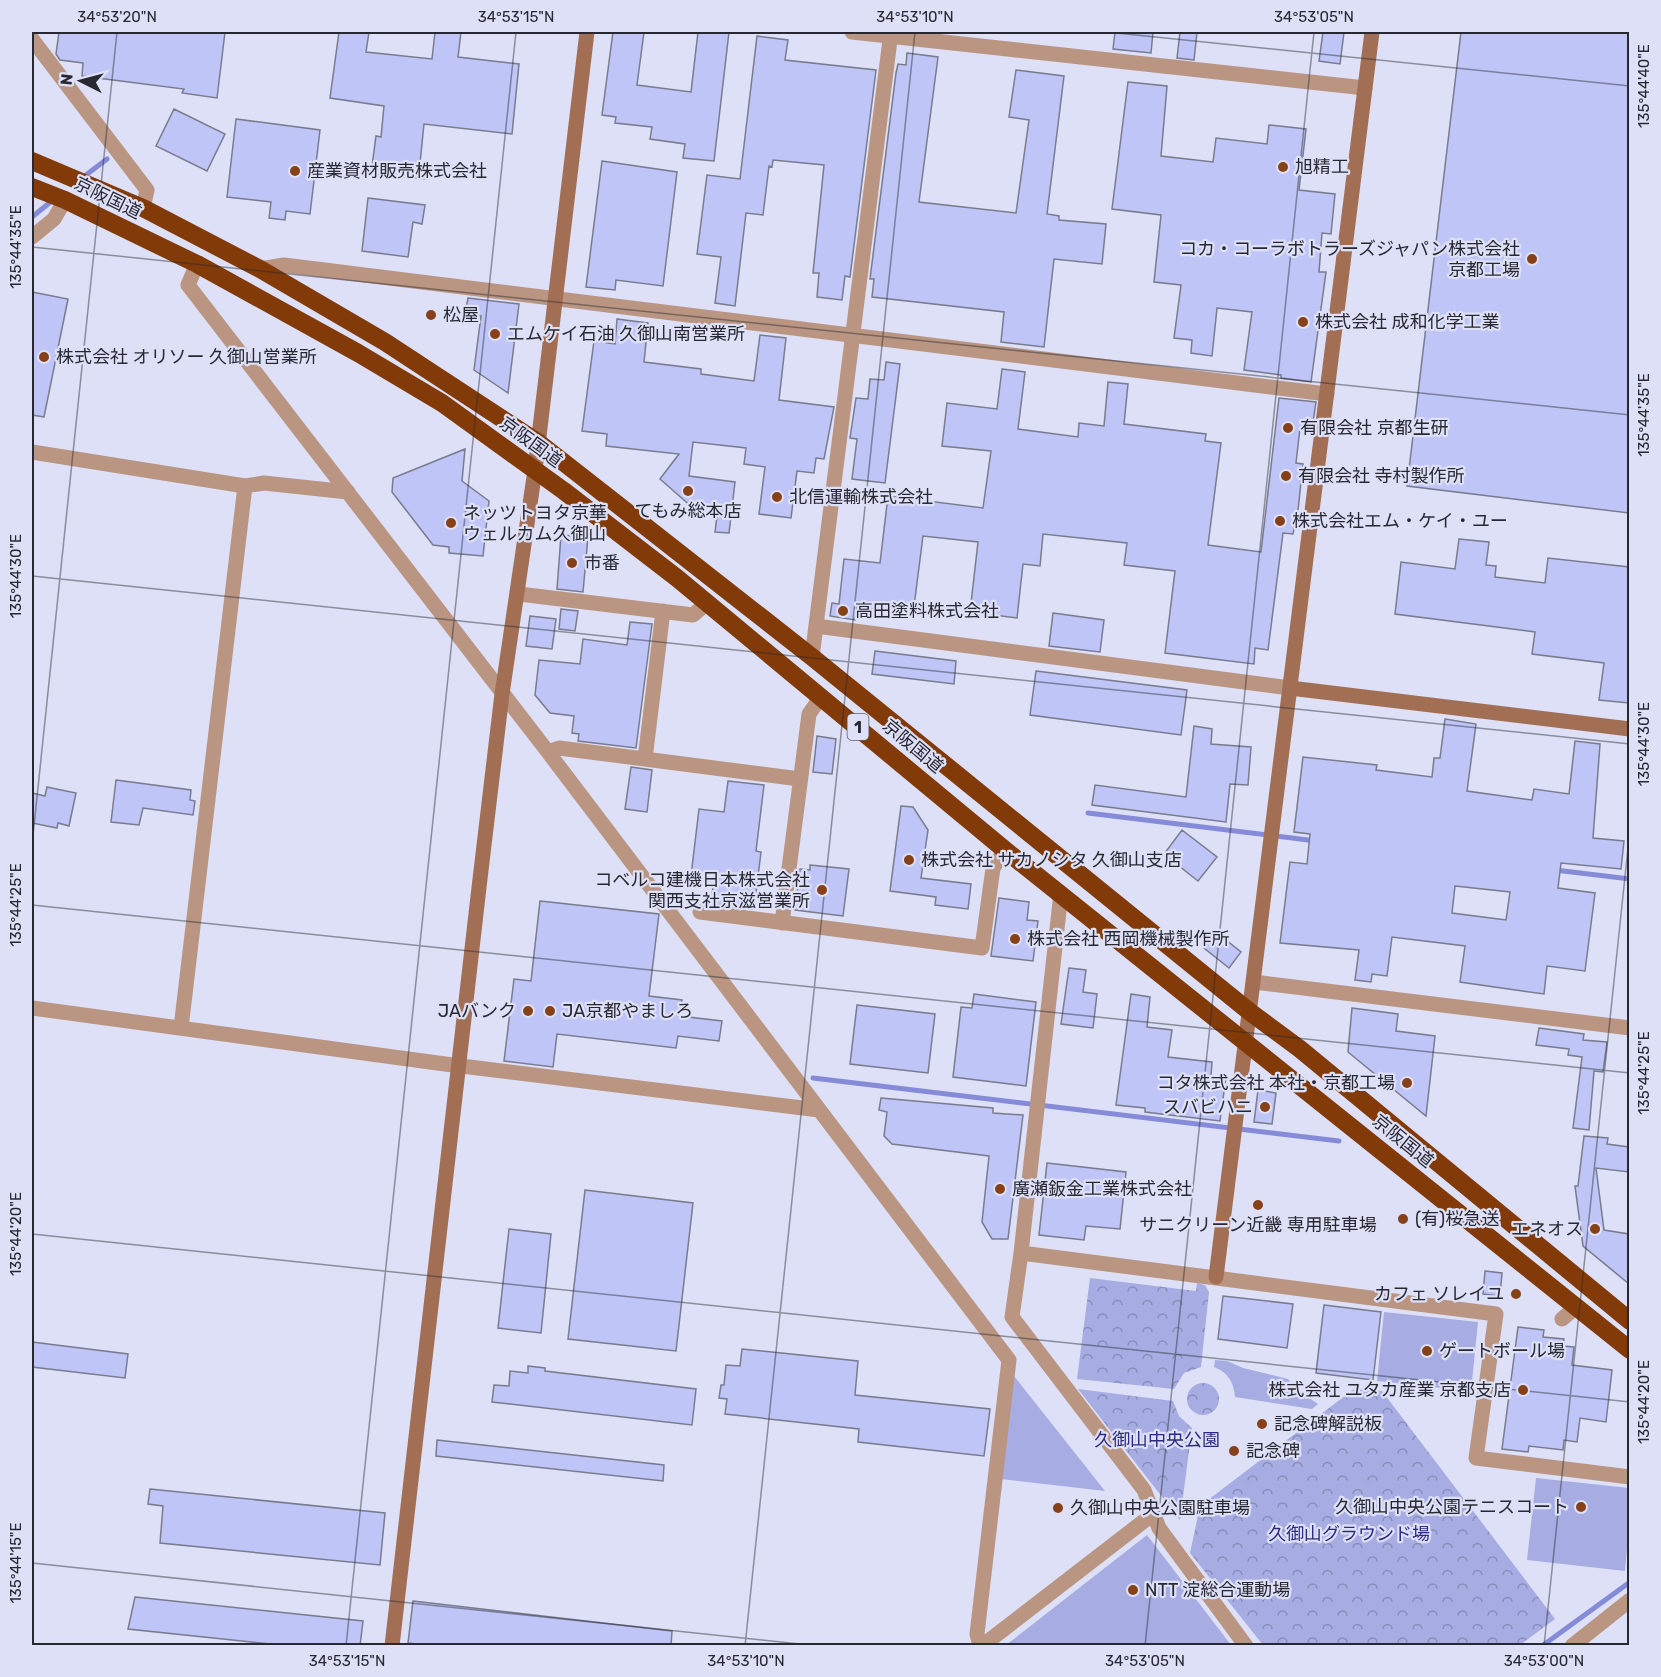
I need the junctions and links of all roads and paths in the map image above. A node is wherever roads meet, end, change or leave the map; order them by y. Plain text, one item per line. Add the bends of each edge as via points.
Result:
1 (587, 32) edge
2 (852, 32) edge
3 (1372, 32) edge
4 (891, 34) edge
5 (32, 39) edge
6 (1365, 88) junction
7 (32, 161) edge
8 (32, 187) edge
9 (65, 200) junction
10 (143, 208) junction
11 (32, 237) edge
12 (196, 264) junction
13 (260, 269) junction
14 (556, 297) junction
15 (855, 333) junction
16 (1327, 394) junction
17 (538, 443) junction
18 (32, 452) edge
19 (535, 470) junction
20 (245, 486) junction
21 (348, 492) junction
22 (519, 594) junction
23 (707, 603) junction
24 (663, 611) junction
25 (816, 626) junction
26 (812, 657) junction
27 (1290, 688) junction
28 (502, 694) junction
29 (821, 697) junction
30 (1629, 729) edge
31 (548, 752) junction
32 (645, 759) junction
33 (800, 779) junction
34 (1005, 850) junction
35 (1061, 893) junction
36 (700, 912) dead end
37 (782, 923) junction
38 (1254, 982) junction
39 (32, 1008) edge
40 (1250, 1012) junction
41 (182, 1028) junction
42 (1629, 1028) edge
43 (1246, 1043) junction
44 (459, 1066) junction
45 (819, 1110) junction
46 (1021, 1253) junction
47 (1216, 1277) junction
48 (1629, 1322) edge
49 (1629, 1350) edge
50 (1629, 1477) edge
51 (1153, 1514) junction
52 (1629, 1600) edge
53 (392, 1646) edge
54 (981, 1646) edge
55 (1246, 1646) edge
56 (1572, 1646) edge

1 - 14 street
2 - 4 street
3 - 6 street
4 - 6 street
4 - 15 street
5 - 10 street via 147,190
6 - 16 street
7 - 10 highway, 京阪国道 / 1
8 - 9 highway, 京阪国道 / 1
9 - 11 street via 54,219
9 - 12 highway, 京阪国道 / 1
10 - 13 highway, 京阪国道 / 1
12 - 19 highway, 京阪国道 / 1 via 442,403
12 - 21 street via 188,285
13 - 14 street via 284,264
13 - 17 highway, 京阪国道 / 1 via 385,342
14 - 15 street
14 - 17 street
15 - 16 street
15 - 25 street
16 - 27 street
17 - 19 street
17 - 26 highway, 京阪国道 / 1
18 - 20 street
19 - 22 street
19 - 23 highway, 京阪国道 / 1
20 - 21 street via 264,483
20 - 41 street
21 - 28 street
22 - 24 street
22 - 28 street
23 - 24 street via 693,615
23 - 29 highway, 京阪国道 / 1
24 - 32 street
25 - 26 street
25 - 27 street
26 - 40 highway, 京阪国道 / 1
27 - 30 street
27 - 38 street
28 - 31 street
28 - 44 street
29 - 33 street via 809,714
29 - 34 highway, 京阪国道 / 1
31 - 32 street via 559,748
31 - 45 street
32 - 33 street
33 - 37 street
34 - 35 highway, 京阪国道 / 1
34 - 37 street via 993,868 982,948
35 - 43 highway, 京阪国道 / 1
35 - 46 street
36 - 37 street
38 - 40 street
38 - 42 street
39 - 41 street
40 - 43 street
40 - 48 highway, 京阪国道 / 1 via 1300,1049
41 - 44 street
43 - 47 street
43 - 49 highway, 京阪国道 / 1 via 1569,1313
44 - 45 street
44 - 53 street
45 - 54 street via 1009,1360 977,1634
46 - 47 street
46 - 51 street via 1012,1317 1144,1490
47 - 50 street via 1496,1314 1476,1458
51 - 54 street
51 - 55 street via 1174,1550
52 - 56 street

